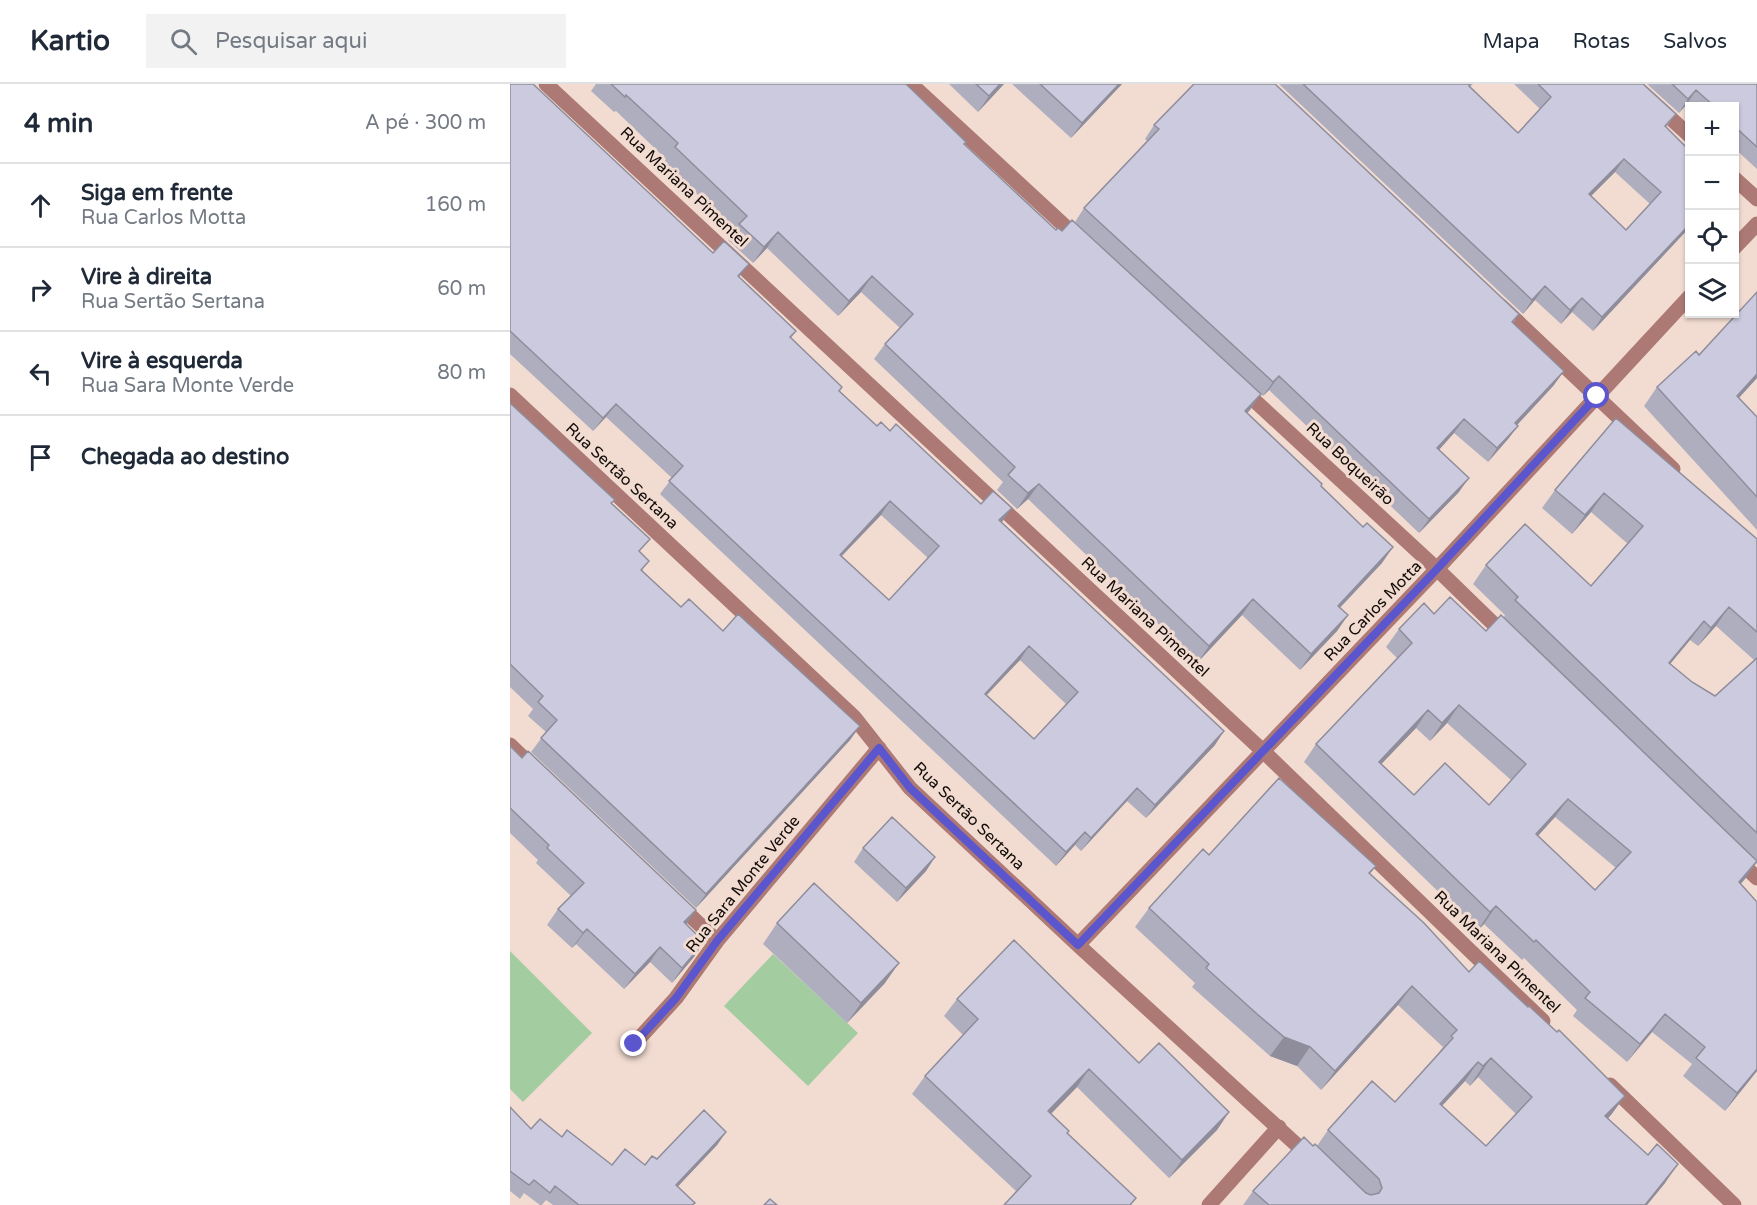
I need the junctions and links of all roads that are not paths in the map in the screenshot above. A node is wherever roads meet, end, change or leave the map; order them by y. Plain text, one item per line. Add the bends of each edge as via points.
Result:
1 (546, 84) edge
2 (911, 84) edge
3 (1633, 84) edge
4 (1685, 132) edge
5 (1739, 183) edge
6 (1757, 199) edge
7 (1757, 224) edge
8 (1739, 243) edge
9 (1095, 254) edge
10 (1492, 297) edge
11 (1685, 300) edge
12 (1227, 375) edge
13 (510, 395) edge
14 (1597, 396) junction
15 (1681, 476) edge
16 (1437, 569) junction
17 (1521, 650) edge
18 (510, 745) edge
19 (879, 748) junction
20 (1264, 752) junction
21 (544, 778) edge
22 (1723, 845) edge
23 (1757, 878) edge
24 (665, 892) edge
25 (717, 941) junction
26 (1078, 945) junction
27 (1557, 1034) edge
28 (634, 1044) dead end
29 (1600, 1076) edge
30 (1279, 1127) junction
31 (1319, 1166) edge
32 (1209, 1205) edge
33 (1734, 1205) edge

1 - 20 street, Rua Mariana Pímentel
2 - 9 street
3 - 4 street
5 - 6 street
7 - 8 street
10 - 14 street
11 - 14 street, Rua Carlos Motta
12 - 16 street, Rua Boqueirão
13 - 19 street, Rua Sertão Sertana via 854,717
14 - 15 street
14 - 16 street, Rua Carlos Motta
16 - 17 street, Rua Boqueirão
16 - 20 street, Rua Carlos Motta
18 - 21 street
19 - 25 street, Rua Sara Monte Verde
19 - 26 street, Rua Sertão Sertana via 910,788
20 - 26 street, Rua Carlos Motta
20 - 27 street, Rua Mariana Pímentel
22 - 23 street
24 - 25 street
25 - 28 street, Rua Sara Monte Verde via 676,998
26 - 30 street, Rua Sertão Sertana
29 - 33 street
30 - 31 street, Rua Sertão Sertana
30 - 32 street

